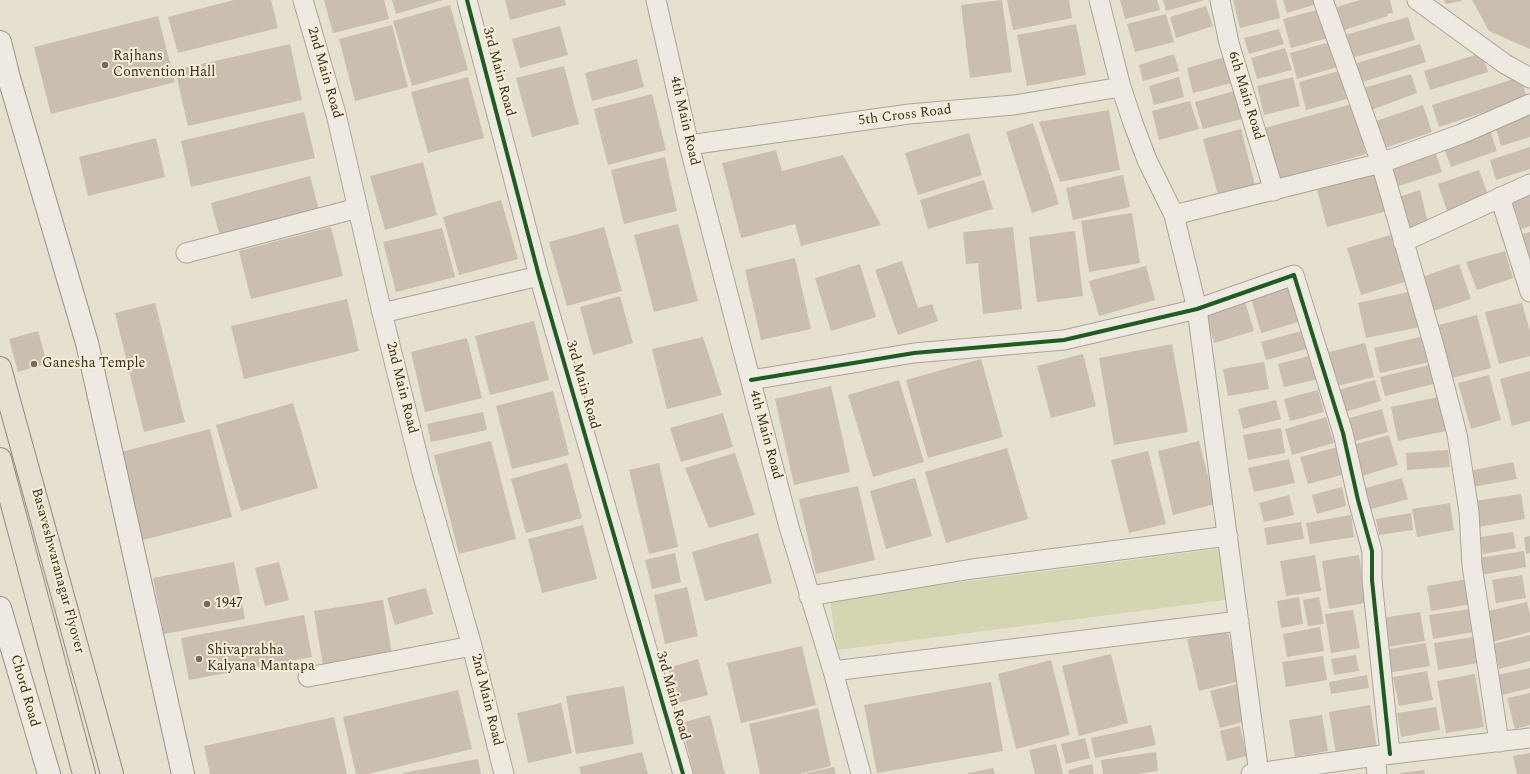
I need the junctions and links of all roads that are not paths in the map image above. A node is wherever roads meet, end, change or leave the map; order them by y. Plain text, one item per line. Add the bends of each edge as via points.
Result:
1 (303, 0) edge
2 (467, 0) edge
3 (656, 0) edge
4 (1099, 0) edge
5 (1220, 0) edge
6 (1323, 0) edge
7 (1417, 0) edge
8 (0, 42) edge
9 (1530, 78) edge
10 (1121, 87) junction
11 (1530, 104) edge
12 (689, 145) junction
13 (1381, 163) junction
14 (1530, 184) edge
15 (1274, 190) junction
16 (1500, 197) junction
17 (358, 208) junction
18 (1174, 215) junction
19 (1403, 242) junction
20 (186, 253) dead end
21 (539, 276) junction
22 (1530, 292) edge
23 (1197, 309) junction
24 (382, 313) junction
25 (0, 368) edge
26 (751, 380) junction
27 (0, 460) edge
28 (1228, 536) junction
29 (809, 596) junction
30 (0, 608) edge
31 (1239, 621) junction
32 (472, 646) junction
33 (834, 671) junction
34 (308, 677) dead end
35 (1530, 738) edge
36 (1499, 742) junction
37 (1381, 761) edge
38 (49, 774) edge
39 (84, 774) edge
40 (112, 774) edge
41 (184, 774) edge
42 (504, 774) edge
43 (683, 774) edge
44 (861, 774) edge
45 (1256, 774) edge

1 - 17 street, 2nd Main Road via 336,114
2 - 21 street, 3rd Main Road
3 - 12 street, 4th Main Road
4 - 10 street
5 - 15 street, 6th Main Road via 1229,43
6 - 13 street
7 - 9 street via 1505,64
8 - 41 street via 88,343
10 - 12 street, 5th Cross Road via 1014,105 909,114
10 - 18 street via 1147,160
11 - 13 street via 1461,134
12 - 26 street, 4th Main Road
13 - 15 street
13 - 19 street
14 - 16 street
15 - 18 street
16 - 19 street
16 - 22 street
17 - 20 street
17 - 24 street, 2nd Main Road
18 - 23 street
19 - 36 street via 1457,434 1469,512 1472,565
21 - 24 street
21 - 43 street, 3rd Main Road
23 - 26 street via 1064,340 914,354
23 - 28 street
23 - 37 street via 1294,275 1343,432 1372,551
24 - 32 street, 2nd Main Road via 422,473
25 - 40 main road, Basaveshwaranagar Flyover
26 - 29 street, 4th Main Road
27 - 39 main road, Basaveshwaranagar Flyover
28 - 29 street via 972,569
28 - 31 street
29 - 33 street, 4th Main Road
30 - 38 street, Chord Road
31 - 33 street
31 - 45 street
32 - 34 street
32 - 42 street, 2nd Main Road
33 - 44 street, 4th Main Road
35 - 36 street
36 - 37 street
37 - 45 street

